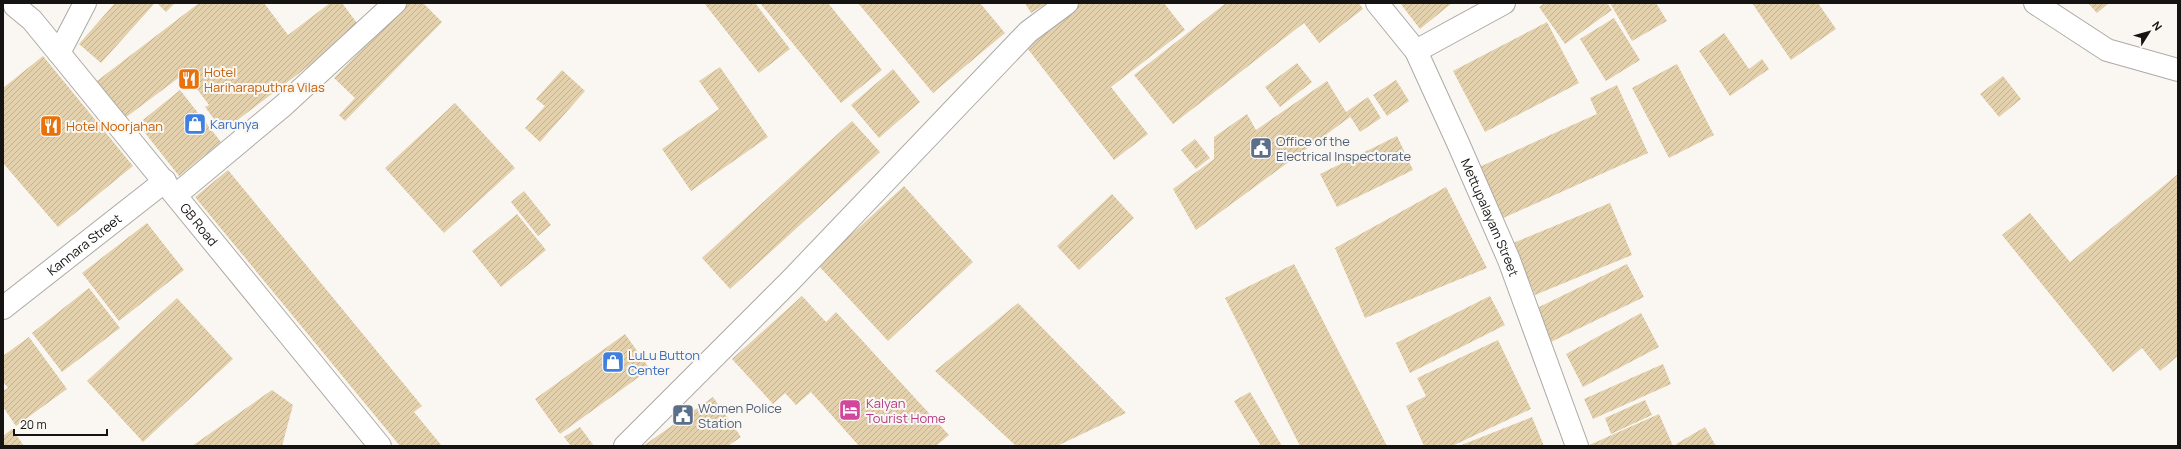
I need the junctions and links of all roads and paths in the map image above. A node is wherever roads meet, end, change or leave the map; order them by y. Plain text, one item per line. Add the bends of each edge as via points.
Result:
1 (85, 3) edge
2 (395, 3) edge
3 (1068, 3) edge
4 (1377, 3) edge
5 (1504, 3) edge
6 (2035, 3) edge
7 (15, 6) dead end
8 (1416, 51) junction
9 (59, 53) junction
10 (2178, 70) edge
11 (170, 188) junction
12 (3, 308) edge
13 (380, 446) edge
14 (625, 446) edge
15 (1577, 446) edge

1 - 9 street
2 - 11 street, Kannara Street via 284,105
3 - 14 street via 1028,32 791,280
4 - 8 street, Mettupalayam Street
5 - 8 street
6 - 10 street via 2107,50
7 - 9 street, GB Road via 32,20
8 - 15 street, Mettupalayam Street via 1509,260
9 - 11 street, GB Road
11 - 12 street, Kannara Street
11 - 13 street, GB Road

